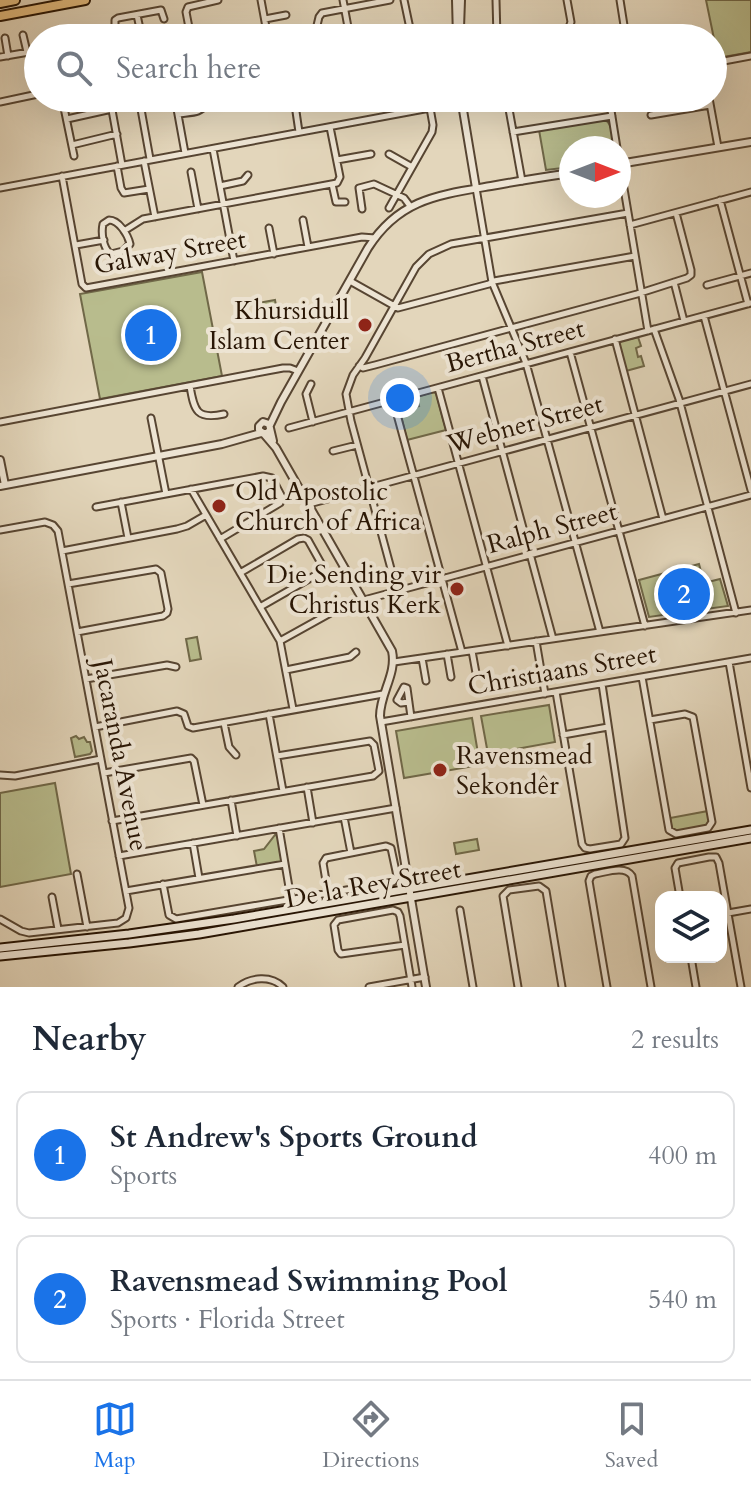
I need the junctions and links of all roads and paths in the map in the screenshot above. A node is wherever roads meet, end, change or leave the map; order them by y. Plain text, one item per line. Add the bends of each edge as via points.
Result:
1 (15, 0) edge
2 (85, 0) edge
3 (218, 0) edge
4 (261, 0) edge
5 (343, 0) edge
6 (390, 0) edge
7 (404, 0) edge
8 (458, 0) edge
9 (496, 0) edge
10 (567, 0) edge
11 (620, 0) edge
12 (0, 3) edge
13 (345, 9) junction
14 (137, 15) junction
15 (286, 15) dead end
16 (0, 16) edge
17 (164, 19) dead end
18 (265, 19) junction
19 (115, 24) edge
20 (139, 24) edge
21 (189, 24) edge
22 (266, 24) edge
23 (318, 24) edge
24 (348, 24) edge
25 (409, 24) edge
26 (458, 24) edge
27 (497, 24) edge
28 (570, 24) edge
29 (624, 24) edge
30 (23, 35) dead end
31 (5, 38) dead end
32 (24, 39) edge
33 (24, 53) edge
34 (8, 56) junction
35 (751, 56) edge
36 (0, 57) edge
37 (727, 60) edge
38 (24, 97) edge
39 (0, 102) edge
40 (65, 112) edge
41 (98, 112) edge
42 (113, 112) edge
43 (141, 112) edge
44 (191, 112) edge
45 (296, 112) edge
46 (407, 112) edge
47 (431, 112) edge
48 (463, 112) edge
49 (509, 112) edge
50 (611, 112) edge
51 (665, 112) edge
52 (712, 112) edge
53 (401, 113) joint
54 (178, 114) joint
55 (651, 115) dead end
56 (612, 116) junction
57 (67, 119) junction
58 (330, 127) junction
59 (299, 132) junction
60 (513, 132) junction
61 (117, 134) junction
62 (615, 136) edge
63 (751, 142) edge
64 (72, 145) junction
65 (718, 147) junction
66 (213, 149) junction
67 (185, 153) junction
68 (371, 154) dead end
69 (389, 154) dead end
70 (74, 156) dead end
71 (147, 160) junction
72 (337, 160) junction
73 (631, 161) edge
74 (120, 165) junction
75 (412, 167) junction
76 (191, 172) dead end
77 (248, 175) dead end
78 (559, 175) edge
79 (62, 176) junction
80 (522, 181) junction
81 (332, 184) junction
82 (220, 186) junction
83 (0, 188) edge
84 (476, 188) junction
85 (149, 189) junction
86 (751, 192) edge
87 (396, 195) junction
88 (720, 200) junction
89 (345, 202) dead end
90 (223, 204) junction
91 (410, 206) junction
92 (389, 208) dead end
93 (627, 208) edge
94 (198, 209) junction
95 (362, 209) dead end
96 (628, 213) junction
97 (676, 213) junction
98 (155, 217) junction
99 (303, 220) dead end
100 (630, 225) junction
101 (269, 228) dead end
102 (124, 231) junction
103 (484, 237) junction
104 (375, 238) junction
105 (104, 240) junction
106 (76, 245) junction
107 (308, 247) junction
108 (274, 254) junction
109 (635, 256) junction
110 (234, 261) junction
111 (751, 273) edge
112 (740, 276) junction
113 (350, 281) junction
114 (492, 282) junction
115 (674, 282) junction
116 (707, 285) dead end
117 (641, 292) junction
118 (749, 303) edge
119 (394, 306) junction
120 (704, 316) junction
121 (684, 321) junction
122 (510, 328) junction
123 (651, 330) junction
124 (615, 339) junction
125 (570, 352) junction
126 (526, 363) junction
127 (359, 366) junction
128 (298, 371) junction
129 (482, 376) junction
130 (311, 384) dead end
131 (751, 384) edge
132 (190, 386) junction
133 (438, 387) junction
134 (724, 391) junction
135 (393, 400) junction
136 (680, 403) junction
137 (349, 412) junction
138 (224, 414) dead end
139 (635, 415) junction
140 (151, 418) dead end
141 (0, 422) edge
142 (313, 422) junction
143 (591, 427) junction
144 (265, 428) junction
145 (289, 428) dead end
146 (547, 439) junction
147 (357, 445) junction
148 (333, 451) dead end
149 (502, 451) junction
150 (158, 456) junction
151 (0, 460) edge
152 (458, 463) junction
153 (414, 475) junction
154 (2, 485) edge
155 (369, 487) junction
156 (191, 489) junction
157 (751, 493) edge
158 (166, 494) junction
159 (121, 502) junction
160 (309, 504) junction
161 (96, 507) dead end
162 (708, 507) junction
163 (206, 515) junction
164 (663, 519) junction
165 (0, 530) edge
166 (619, 531) junction
167 (128, 538) junction
168 (220, 539) junction
169 (575, 543) junction
170 (62, 551) junction
171 (530, 555) junction
172 (486, 567) junction
173 (240, 573) junction
174 (442, 579) junction
175 (68, 584) junction
176 (397, 591) junction
177 (364, 600) junction
178 (260, 607) junction
179 (343, 610) dead end
180 (751, 610) edge
181 (736, 613) junction
182 (645, 626) junction
183 (77, 632) junction
184 (600, 632) junction
185 (553, 639) junction
186 (280, 641) junction
187 (536, 641) junction
188 (508, 646) junction
189 (472, 651) junction
190 (356, 652) dead end
191 (462, 652) junction
192 (447, 654) junction
193 (422, 658) junction
194 (751, 658) edge
195 (394, 662) junction
196 (729, 662) junction
197 (176, 667) dead end
198 (286, 670) junction
199 (476, 673) dead end
200 (451, 677) dead end
201 (642, 677) junction
202 (86, 679) junction
203 (426, 681) dead end
204 (602, 684) junction
205 (556, 692) junction
206 (383, 694) junction
207 (545, 694) junction
208 (409, 702) dead end
209 (293, 709) junction
210 (269, 714) junction
211 (411, 717) junction
212 (650, 720) junction
213 (381, 722) junction
214 (224, 723) junction
215 (95, 727) junction
216 (608, 727) junction
217 (563, 735) junction
218 (236, 755) dead end
219 (277, 756) junction
220 (101, 759) junction
221 (104, 773) junction
222 (0, 775) edge
223 (307, 787) junction
224 (751, 788) edge
225 (283, 791) junction
226 (231, 800) junction
227 (203, 805) junction
228 (396, 808) junction
229 (344, 817) junction
230 (112, 821) junction
231 (313, 823) junction
232 (279, 828) junction
233 (751, 830) edge
234 (237, 836) junction
235 (751, 838) edge
236 (193, 843) junction
237 (351, 853) junction
238 (119, 856) junction
239 (285, 864) junction
240 (77, 874) dead end
241 (199, 878) junction
242 (163, 884) junction
243 (126, 891) junction
244 (679, 891) edge
245 (724, 891) edge
246 (328, 893) junction
247 (410, 893) junction
248 (52, 897) dead end
249 (291, 899) junction
250 (727, 907) edge
251 (751, 909) edge
252 (460, 910) dead end
253 (728, 913) junction
254 (0, 919) edge
255 (87, 927) junction
256 (58, 929) junction
257 (405, 945) junction
258 (0, 948) edge
259 (0, 956) edge
260 (692, 963) edge
261 (425, 977) junction
262 (412, 983) edge
263 (238, 987) edge
264 (283, 987) edge
265 (369, 987) edge
266 (426, 987) edge
267 (473, 987) edge
268 (518, 987) edge
269 (562, 987) edge
270 (607, 987) edge
271 (651, 987) edge
272 (696, 987) edge
273 (741, 987) edge

1 - 12 main road
2 - 16 main road
3 - 21 street via 187,8
4 - 18 street
5 - 13 street
6 - 13 street
7 - 25 street
8 - 26 street
9 - 27 street
10 - 28 street
11 - 29 street
13 - 23 street via 321,14
13 - 24 street
14 - 17 street via 161,10
14 - 19 street via 118,18
14 - 20 street
15 - 18 street
18 - 22 street
30 - 32 street
31 - 34 street
33 - 34 street
34 - 36 street
35 - 37 street
38 - 39 street
40 - 57 street
41 - 57 street
42 - 61 street
43 - 71 street
44 - 54 street
45 - 59 street
46 - 53 street
47 - 75 street via 433,129
48 - 84 street
49 - 60 street
50 - 56 street
51 - 55 street
52 - 65 street
53 - 58 street
54 - 67 street
56 - 60 street
56 - 62 street
57 - 64 street
58 - 59 street
58 - 72 street
59 - 66 street
60 - 80 street
61 - 64 street
61 - 74 street
63 - 65 street
64 - 70 street
65 - 73 street
66 - 67 street
66 - 82 street
67 - 71 street
68 - 72 street
69 - 75 street
71 - 74 street
71 - 85 street
72 - 81 street via 340,177
74 - 79 street
74 - 85 street via 123,192
75 - 87 street
76 - 94 street
77 - 82 street
78 - 80 street
79 - 83 street
79 - 106 street, Galway Street
80 - 84 street
81 - 89 street via 336,202
81 - 90 street
82 - 90 street
84 - 91 street
84 - 103 street
85 - 98 street
86 - 88 street
87 - 91 street
87 - 92 street
87 - 95 street via 375,184 361,186
88 - 97 street
88 - 112 street
90 - 94 street
90 - 110 street
91 - 104 street
93 - 96 street
94 - 98 street
96 - 100 street
96 - 103 street
97 - 100 street
97 - 115 street via 691,275
98 - 102 street
99 - 107 street
100 - 109 street
101 - 108 street
102 - 105 street via 115,220 106,221
102 - 105 street via 130,244 121,252 109,254
103 - 114 street
103 - 119 street via 429,254 412,272
104 - 107 street, Galway Street
104 - 113 street
105 - 106 street
106 - 110 street, Galway Street via 82,284 88,288
107 - 108 street, Galway Street
108 - 110 street, Galway Street
109 - 114 street
109 - 117 street
111 - 112 street
112 - 116 street
112 - 118 street
113 - 119 street
113 - 128 street
114 - 119 street
114 - 122 street
115 - 117 street
115 - 121 street
117 - 122 street
117 - 123 street
118 - 120 street, Bertha Street
119 - 127 street
120 - 121 street, Bertha Street
120 - 134 street
121 - 123 street, Bertha Street
122 - 126 street
122 - 127 street
123 - 124 street, Bertha Street
123 - 136 street
124 - 125 street, Bertha Street
124 - 139 street
125 - 126 street, Bertha Street
125 - 143 street
126 - 129 street, Bertha Street
126 - 146 street
127 - 137 street via 347,386
128 - 132 street via 283,368
128 - 144 street
129 - 133 street, Bertha Street
129 - 149 street
130 - 142 street via 306,394
131 - 134 street, Webner Street
132 - 138 street via 201,415
132 - 141 street
133 - 135 street, Bertha Street
133 - 152 street
134 - 136 street, Webner Street
134 - 157 street
135 - 137 street, Bertha Street
135 - 153 street
136 - 139 street, Webner Street
136 - 162 street
137 - 142 street, Bertha Street
137 - 147 street
139 - 143 street, Webner Street
139 - 164 street
140 - 150 street
142 - 145 street, Bertha Street
143 - 146 street, Webner Street
143 - 166 street
144 - 150 street via 241,439
144 - 160 street
146 - 149 street, Webner Street
146 - 169 street
147 - 148 street
147 - 155 street
149 - 152 street, Webner Street
149 - 171 street
150 - 154 street
150 - 158 street
151 - 154 street
152 - 153 street, Webner Street
152 - 172 street
153 - 155 street, Webner Street
153 - 174 street
155 - 160 street, Webner Street
155 - 176 street
156 - 158 street
156 - 163 street
156 - 168 street via 263,476 275,483 282,497 279,505
157 - 162 street, Ralph Street
158 - 159 street
159 - 161 street
159 - 167 street
160 - 177 street
162 - 164 street, Ralph Street
162 - 181 street
163 - 167 street via 187,526
163 - 168 street
164 - 166 street, Ralph Street
165 - 170 street, Jacaranda Avenue via 50,523 58,531
166 - 169 street, Ralph Street
166 - 182 street
167 - 170 street
168 - 173 street
169 - 171 street, Ralph Street
169 - 184 street
170 - 175 street, Jacaranda Avenue
171 - 172 street, Ralph Street
171 - 185 street
172 - 174 street, Ralph Street
172 - 188 street
173 - 178 street
173 - 178 street via 298,539 308,540 321,572
174 - 176 street, Ralph Street
174 - 191 street
175 - 183 street, Jacaranda Avenue
175 - 183 street via 158,569 168,609 165,616
176 - 177 street, Ralph Street
177 - 195 street
178 - 186 street
179 - 186 street
180 - 181 street
181 - 182 street
182 - 184 street
183 - 202 street, Jacaranda Avenue
184 - 185 street
185 - 187 street
186 - 198 street
187 - 188 street
187 - 207 street
188 - 189 street
189 - 191 street
189 - 199 street
190 - 198 street
191 - 192 street
192 - 193 street
192 - 200 street
193 - 195 street
193 - 203 street
194 - 196 street, Christiaans Street
195 - 206 street
196 - 201 street, Christiaans Street
196 - 224 street
197 - 202 street
198 - 209 street
201 - 204 street, Christiaans Street
201 - 212 street
202 - 215 street, Jacaranda Avenue
204 - 205 street, Christiaans Street
204 - 216 street
205 - 207 street, Christiaans Street
205 - 217 street
206 - 209 street
206 - 213 street
207 - 211 street, Christiaans Street
208 - 211 street
209 - 210 street
210 - 214 street
210 - 219 street
211 - 213 street, Christiaans Street
212 - 212 street via 668,828 676,834 708,828 712,822 694,720 685,714
213 - 228 street
214 - 215 street via 192,728 177,711
214 - 218 street
215 - 220 street, Jacaranda Avenue
216 - 217 street
216 - 217 street via 625,838 621,844 582,844
219 - 223 street via 372,741 377,774
219 - 225 street
220 - 221 street, Jacaranda Avenue
220 - 222 street
221 - 227 street via 191,758
221 - 230 street, Jacaranda Avenue
223 - 225 street
223 - 231 street
225 - 226 street
226 - 227 street
226 - 234 street
227 - 230 street
228 - 229 street
228 - 247 street
229 - 231 street
229 - 237 street
230 - 238 street, Jacaranda Avenue
231 - 232 street
232 - 234 street
232 - 239 street
233 - 247 main road, De la Rey Street
234 - 236 street
235 - 247 main road, De la Rey Street
236 - 238 street
236 - 241 street
237 - 246 street via 324,859
237 - 246 street via 390,847 396,880
238 - 243 street, Jacaranda Avenue
239 - 241 street
239 - 249 street
240 - 255 street
241 - 242 street
242 - 243 street
242 - 249 street via 174,919
243 - 255 street, Jacaranda Avenue via 129,908 124,920
244 - 245 street via 678,863 716,857
246 - 249 street
247 - 258 main road, De la Rey Street
247 - 259 main road, De la Rey Street via 164,939
247 - 261 street
248 - 256 street
250 - 253 street
251 - 253 street
252 - 267 street
253 - 273 street
254 - 256 street, Jacaranda Avenue via 24,933
255 - 256 street, Jacaranda Avenue
257 - 257 street via 400,916 393,910 334,925 341,954
257 - 262 street
260 - 272 street
261 - 262 street
261 - 266 street
262 - 265 street
263 - 264 street via 266,979
268 - 269 street via 503,896 509,890 539,886 546,891
270 - 271 street via 589,881 593,875 625,869 632,876

